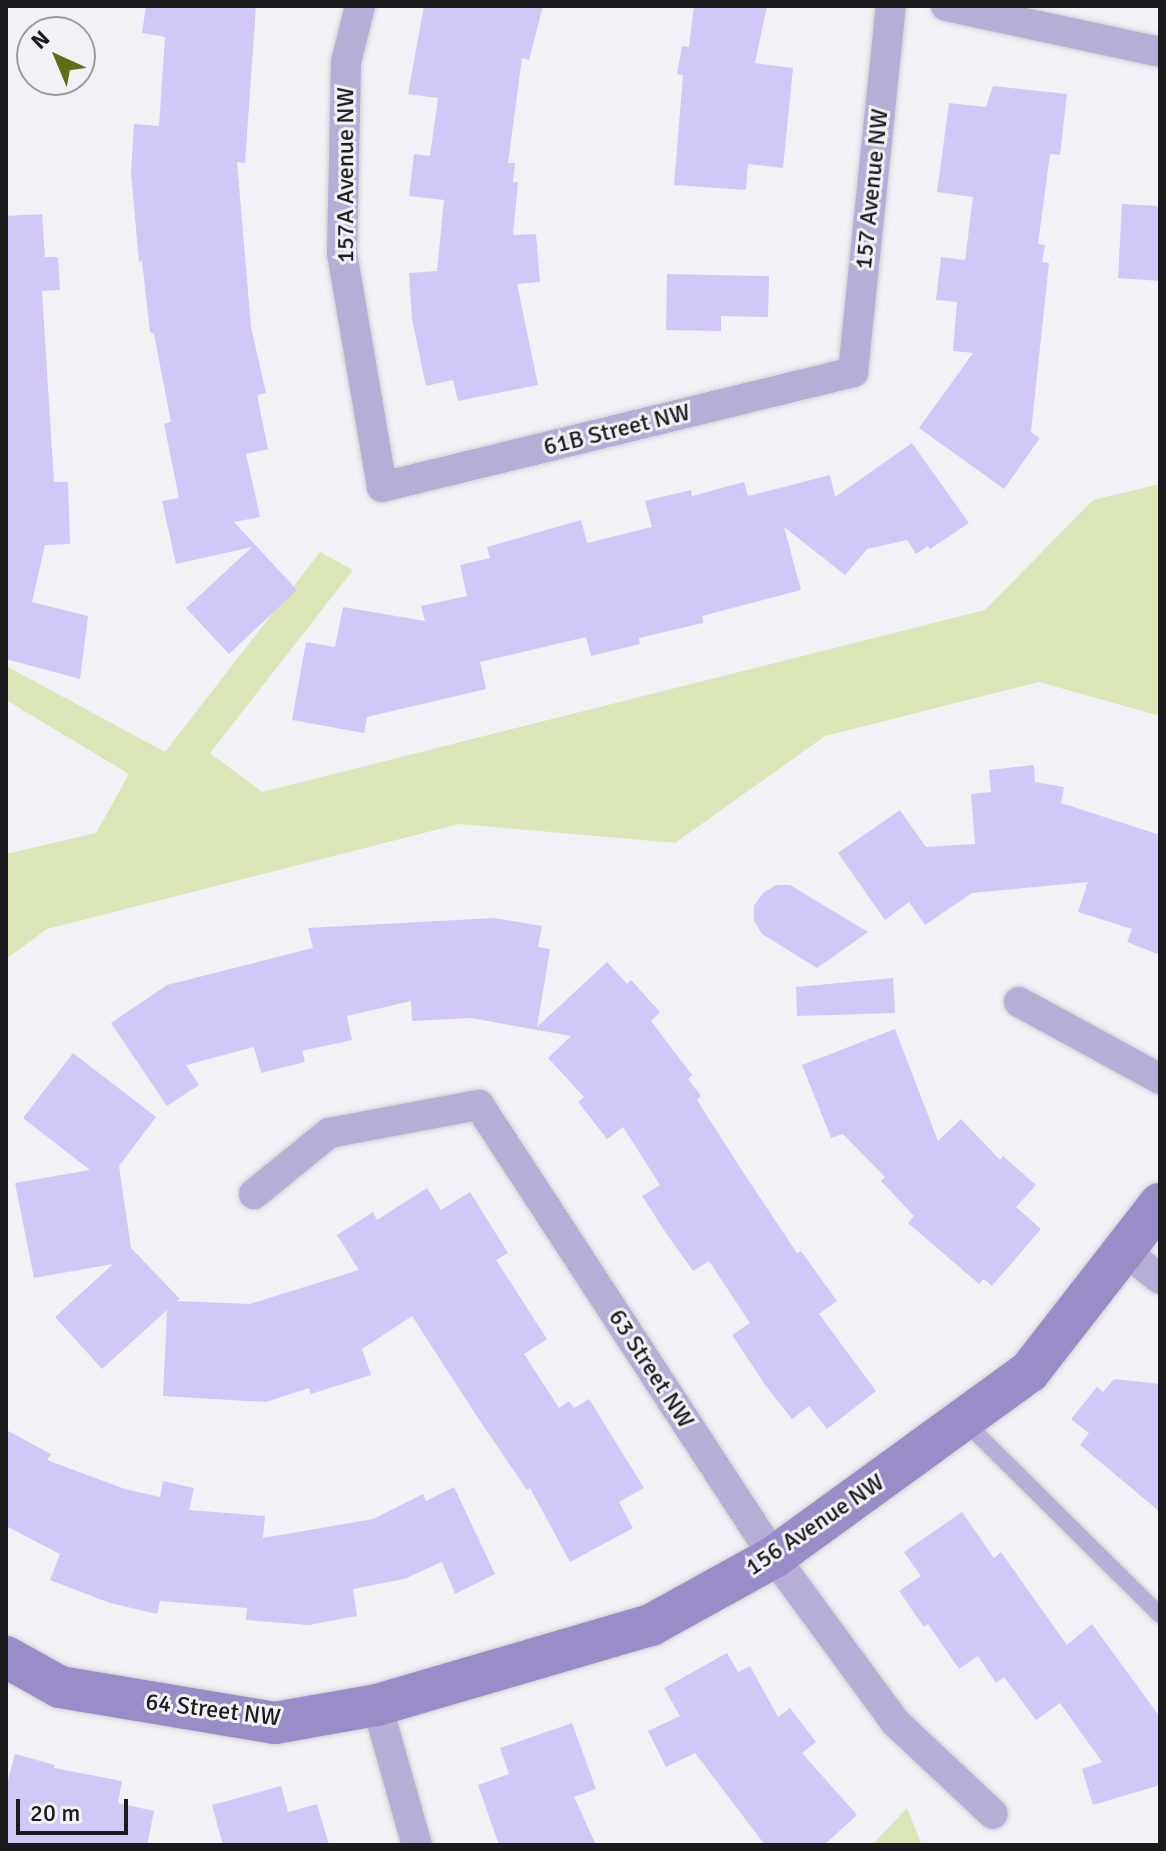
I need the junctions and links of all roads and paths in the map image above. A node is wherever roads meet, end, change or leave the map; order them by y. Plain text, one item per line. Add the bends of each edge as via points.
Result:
1 (360, 6) edge
2 (891, 6) edge
3 (946, 6) edge
4 (1160, 52) edge
5 (853, 372) joint
6 (382, 487) joint
7 (1019, 1002) dead end
8 (1160, 1079) edge
9 (254, 1194) dead end
10 (1160, 1204) edge
11 (1126, 1252) junction
12 (1160, 1279) edge
13 (965, 1422) junction
14 (774, 1557) junction
15 (1160, 1615) edge
16 (6, 1657) edge
17 (377, 1705) junction
18 (993, 1814) dead end
19 (417, 1845) edge

1 - 6 street, 157A Avenue NW via 346,62 342,253
2 - 5 street, 157 Avenue NW
3 - 4 street
5 - 6 street, 61B Street NW
7 - 8 street
9 - 14 street, 63 Street NW via 329,1133 479,1105
10 - 11 street, 156 Avenue NW
11 - 12 street
11 - 13 street, 156 Avenue NW via 1029,1372
13 - 14 street, 156 Avenue NW
13 - 15 lane
14 - 17 street, 156 Avenue NW via 651,1625
14 - 18 street, 63 Street NW via 895,1722
16 - 17 street, 64 Street NW via 60,1687 275,1723
17 - 19 street

